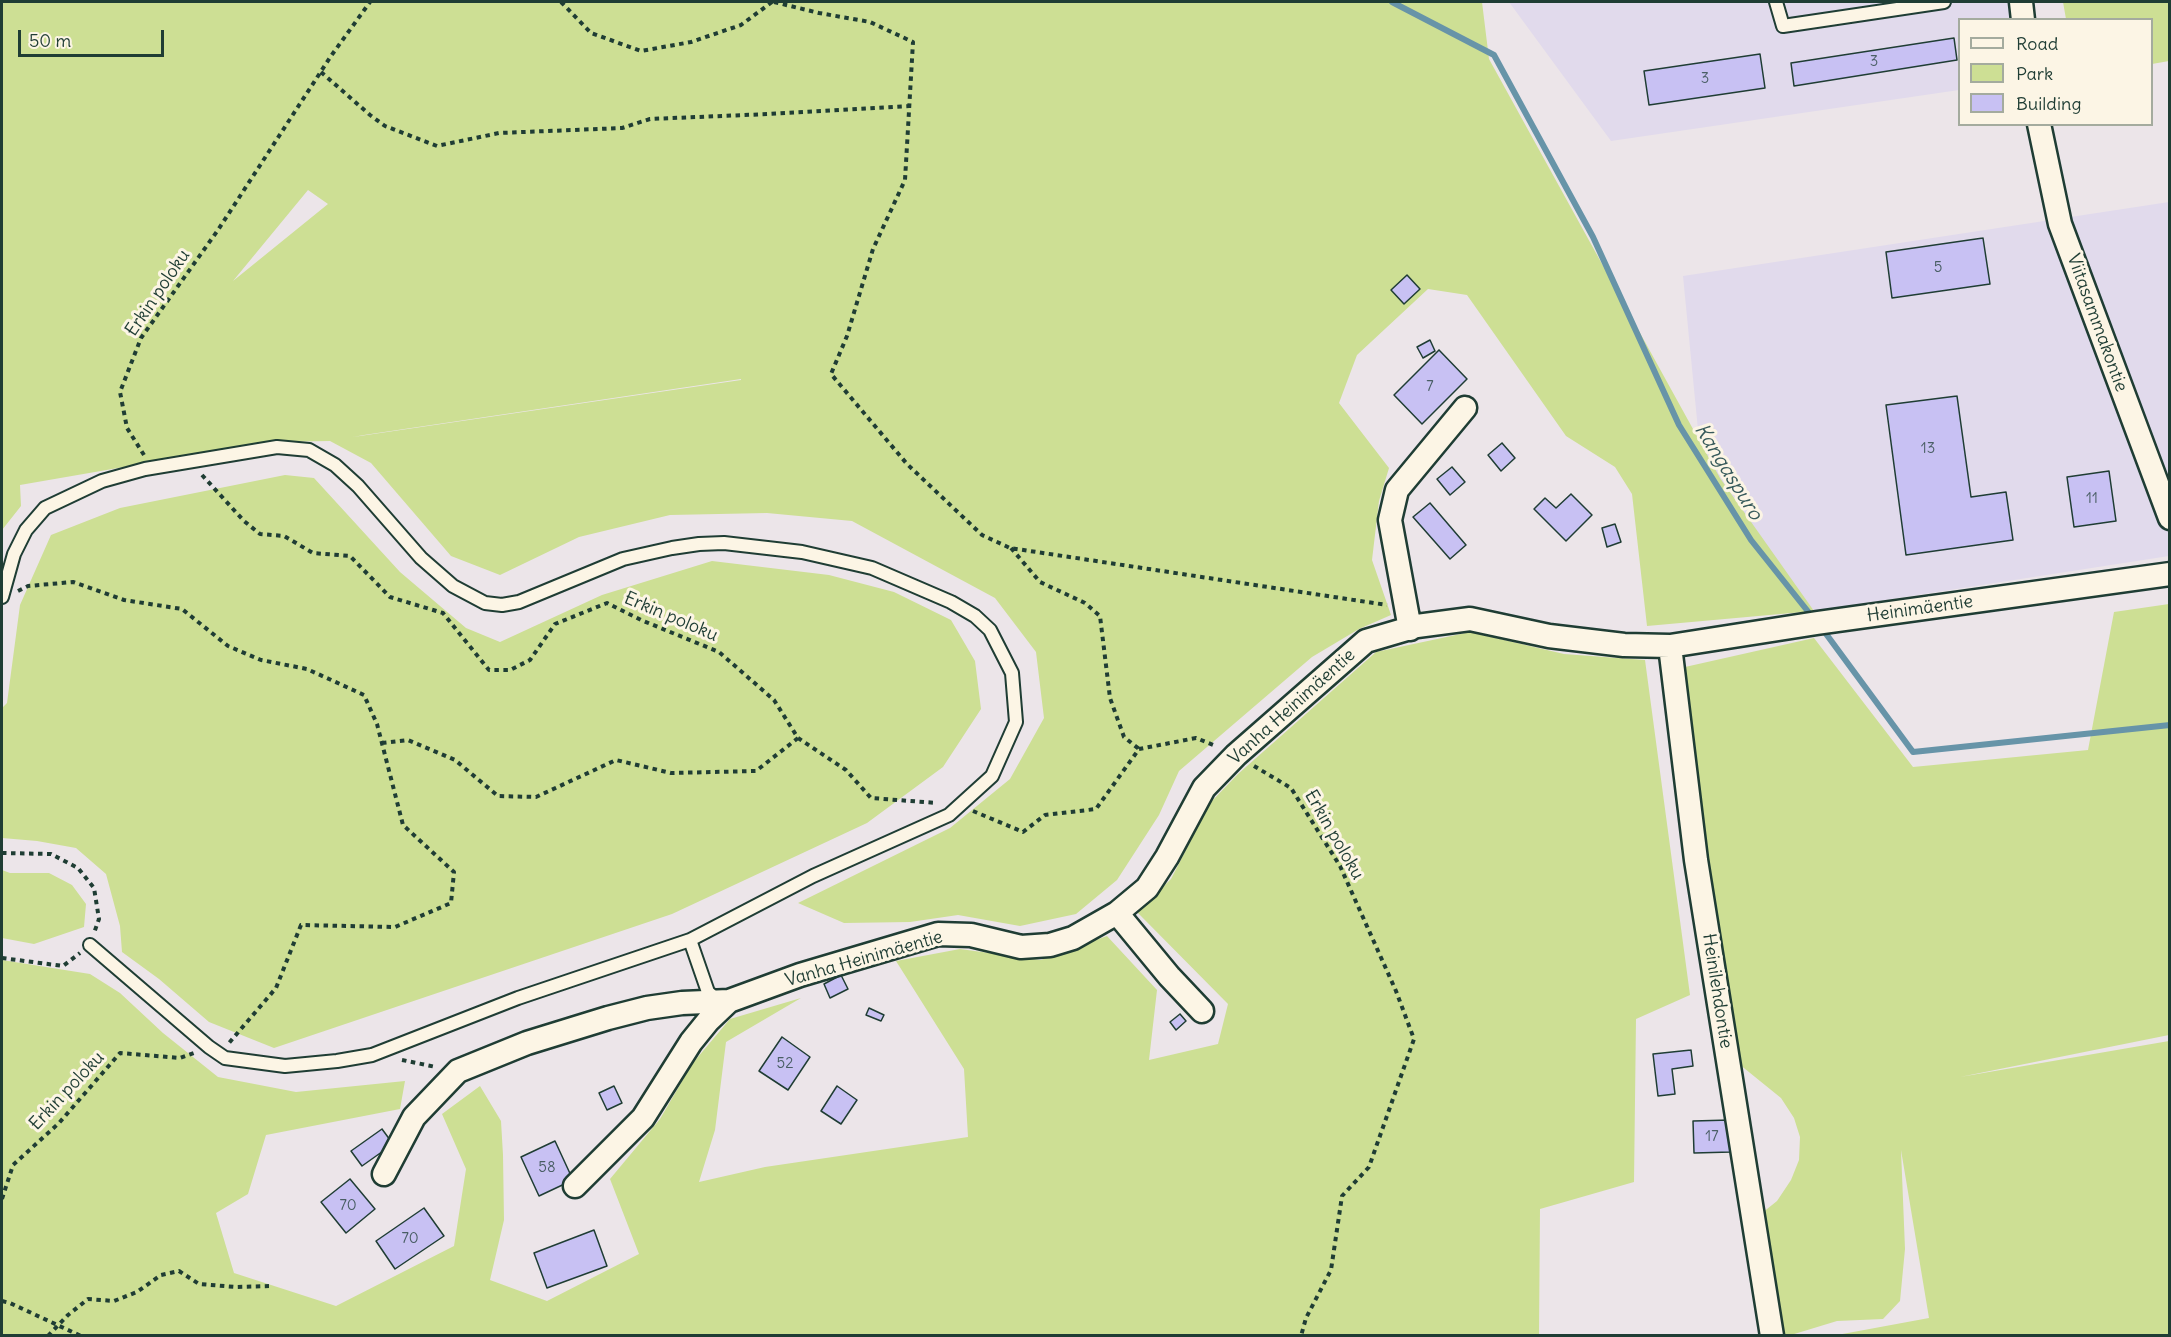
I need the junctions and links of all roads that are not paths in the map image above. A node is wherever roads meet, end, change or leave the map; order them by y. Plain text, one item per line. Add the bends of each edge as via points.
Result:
1 (1776, 2) edge
2 (1944, 2) edge
3 (2021, 2) edge
4 (2023, 18) edge
5 (2039, 126) edge
6 (1465, 408) dead end
7 (2169, 518) edge
8 (2169, 574) edge
9 (6, 596) edge
10 (1408, 618) junction
11 (1670, 646) junction
12 (1117, 913) junction
13 (690, 940) junction
14 (90, 945) road end
15 (724, 1002) junction
16 (1202, 1011) dead end
17 (384, 1174) dead end
18 (575, 1186) dead end
19 (1772, 1335) edge

1 - 2 lane via 1783,26
3 - 4 street
5 - 7 street, Viitasammakontie via 2060,224
6 - 10 street via 1397,490 1390,520
8 - 11 street, Heinimäentie
9 - 13 lane via 15,554 26,530 45,508 102,481 152,468 277,447 309,450 335,465 429,565 453,585 485,603 519,602 623,559 724,543 802,552 872,568 975,616 990,630 1012,673 1016,722 992,776 949,815 813,876
10 - 11 street, Vanha Heinimäentie via 1470,619 1549,636
10 - 12 street, Vanha Heinimäentie via 1366,641 1236,755 1204,788 1147,888
11 - 19 street, Heinilehdontie via 1696,860
12 - 15 street, Vanha Heinimäentie via 1073,938 1050,945 1021,946 971,935 938,934
12 - 16 street
13 - 14 lane via 518,998 372,1055 285,1066 225,1058
13 - 15 lane via 708,992
15 - 17 street, Vanha Heinimäentie via 646,1008 608,1017 458,1071 414,1117
15 - 18 street via 691,1042 643,1118

